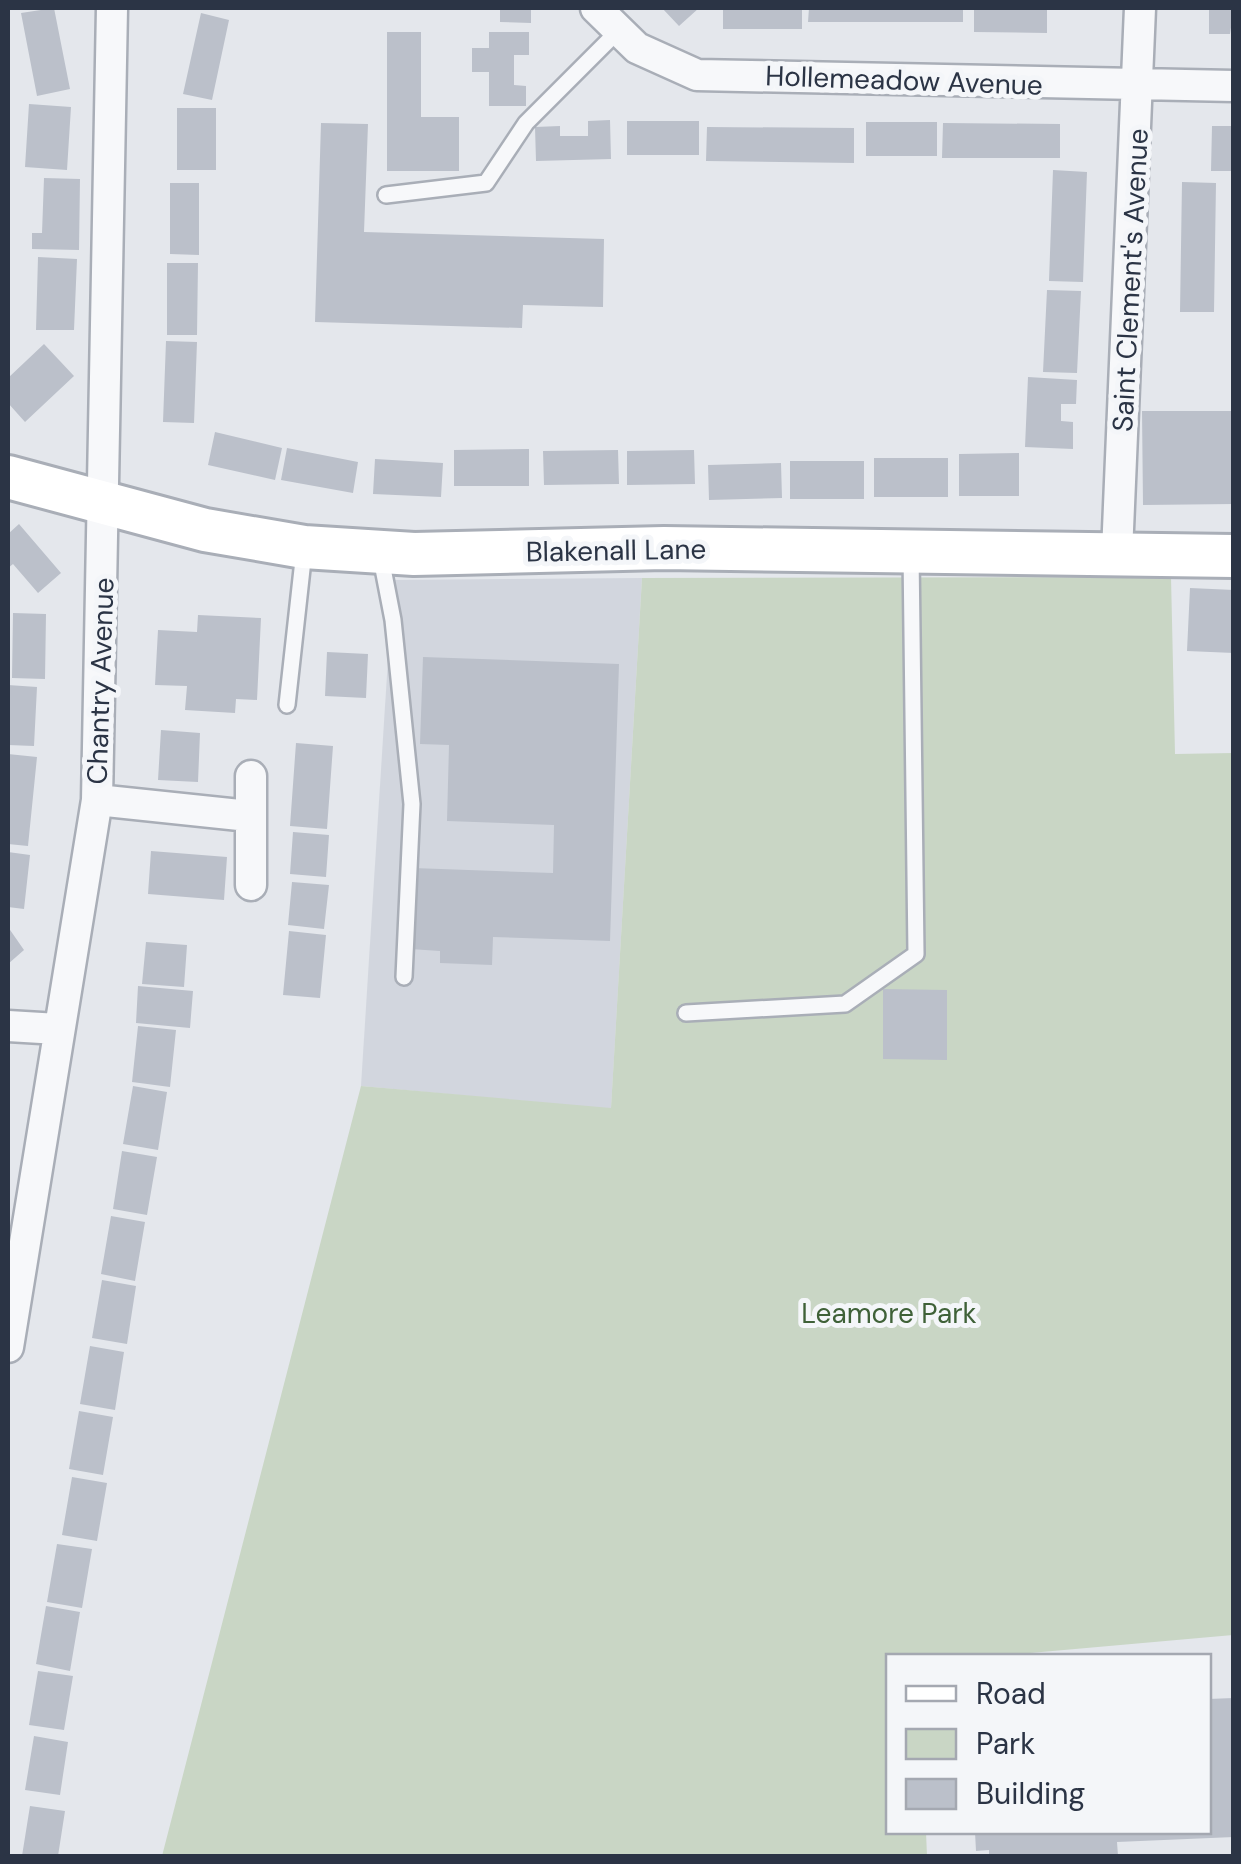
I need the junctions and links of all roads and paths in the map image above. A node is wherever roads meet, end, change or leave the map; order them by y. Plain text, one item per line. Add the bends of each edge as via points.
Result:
1 (112, 8) edge
2 (596, 8) edge
3 (1140, 8) edge
4 (619, 30) junction
5 (1139, 86) junction
6 (1234, 86) edge
7 (386, 194) dead end
8 (8, 477) edge
9 (106, 505) junction
10 (304, 547) junction
11 (911, 550) junction
12 (380, 552) junction
13 (1116, 552) junction
14 (1234, 556) edge
15 (287, 704) dead end
16 (251, 776) dead end
17 (97, 800) junction
18 (249, 816) junction
19 (252, 885) dead end
20 (404, 976) dead end
21 (686, 1013) dead end
22 (8, 1026) edge
23 (58, 1030) junction
24 (8, 1348) edge

1 - 9 street, Chantry Avenue
2 - 4 street, Hollemeadow Avenue
3 - 5 street, Saint Clement's Avenue
4 - 5 street, Hollemeadow Avenue via 637,48 697,74
4 - 7 lane via 526,123 486,183
5 - 6 street, Hollemeadow Avenue
5 - 13 street, Saint Clement's Avenue
8 - 9 street, Blakenall Lane
9 - 10 street, Blakenall Lane
9 - 17 street, Chantry Avenue
10 - 12 street, Blakenall Lane
10 - 15 lane
11 - 12 street, Blakenall Lane
11 - 13 street, Blakenall Lane
11 - 21 lane via 916,954 844,1004
12 - 20 lane via 412,804
13 - 14 street, Blakenall Lane
16 - 18 street
17 - 18 street
17 - 23 street, Chantry Avenue
18 - 19 street
22 - 23 street
23 - 24 street, Chantry Avenue

